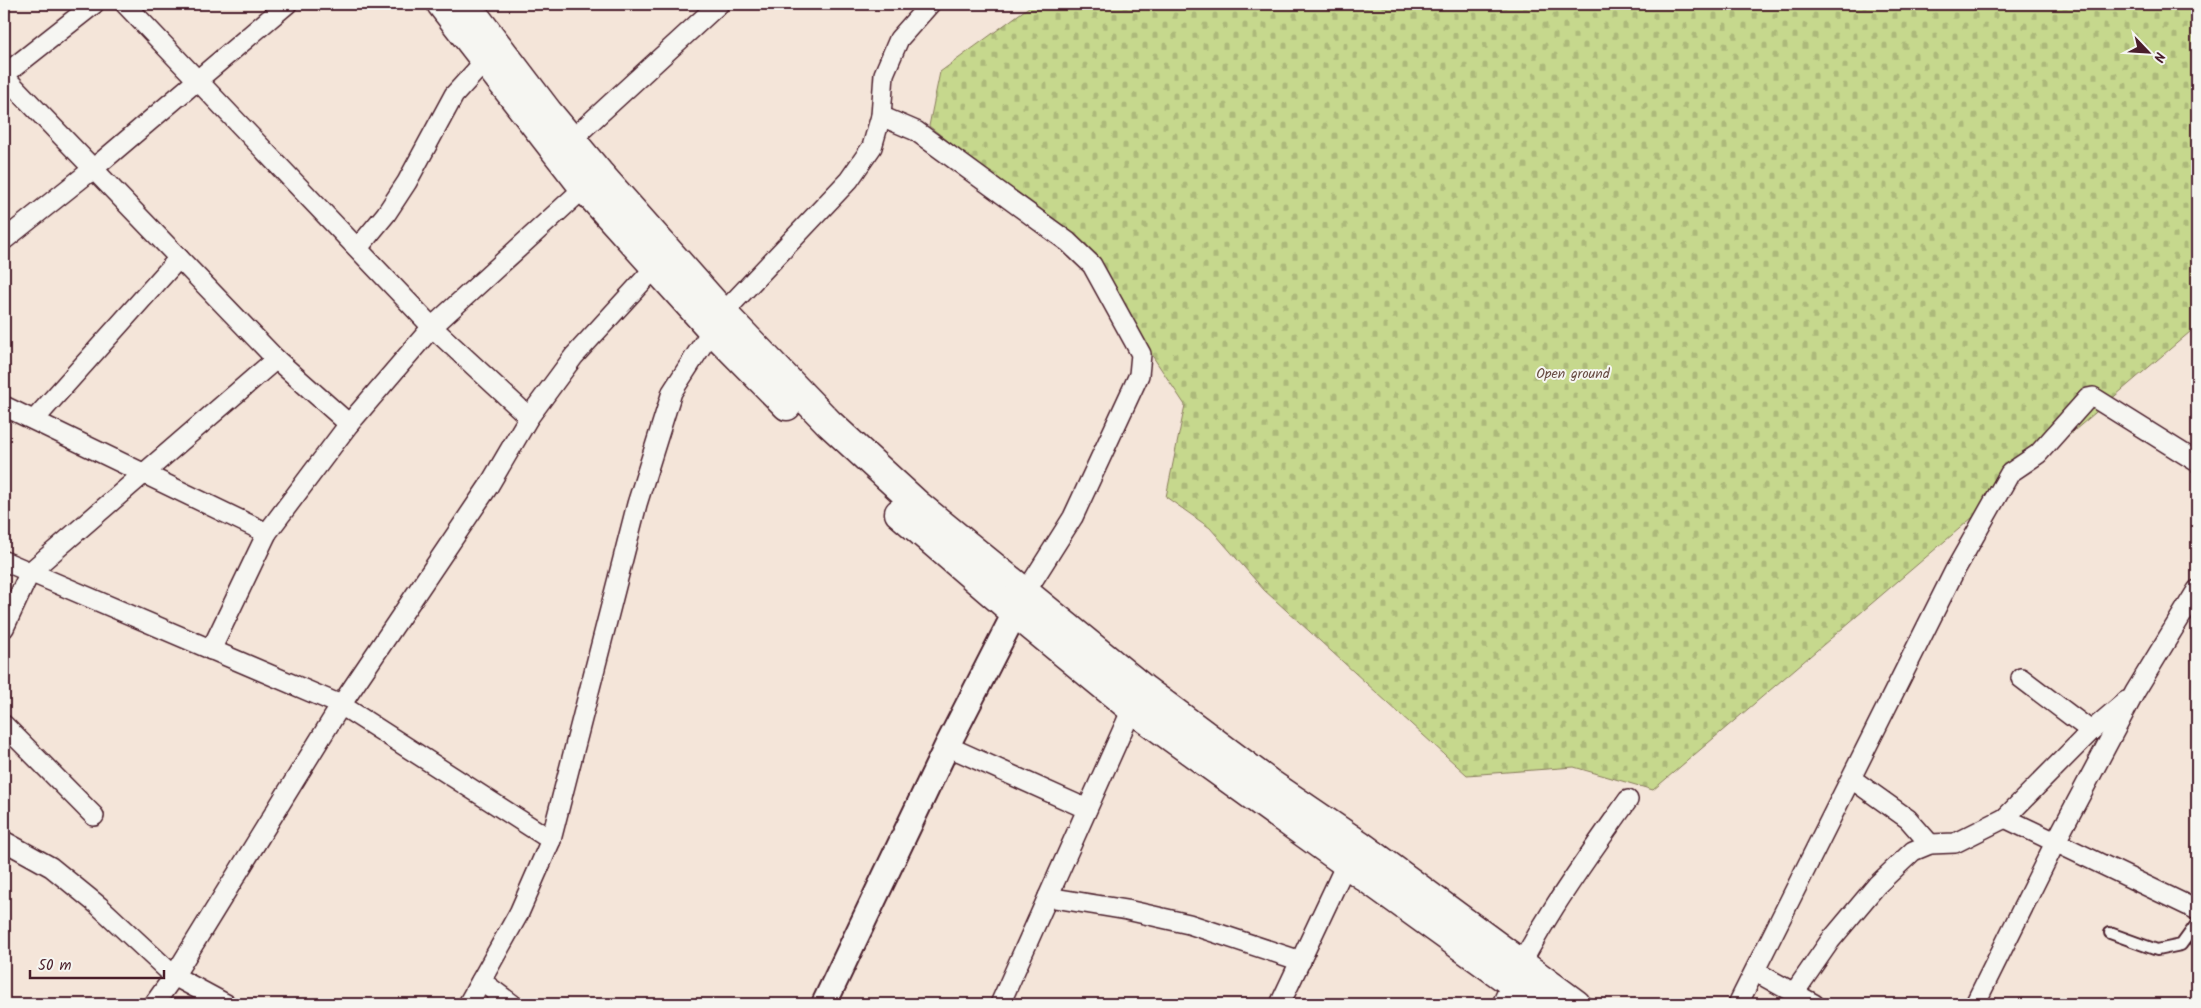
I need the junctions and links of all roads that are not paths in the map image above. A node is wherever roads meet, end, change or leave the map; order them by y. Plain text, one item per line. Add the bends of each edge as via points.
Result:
1 (94, 4) edge
2 (125, 4) edge
3 (287, 4) edge
4 (441, 4) edge
5 (466, 4) edge
6 (930, 4) edge
7 (715, 5) edge
8 (484, 62) junction
9 (4, 75) edge
10 (197, 80) junction
11 (881, 116) junction
12 (571, 140) junction
13 (93, 169) junction
14 (584, 188) junction
15 (4, 240) edge
16 (358, 248) junction
17 (179, 258) junction
18 (662, 260) junction
19 (718, 322) junction
20 (432, 327) junction
21 (276, 358) junction
22 (4, 406) edge
23 (529, 417) junction
24 (34, 420) junction
25 (349, 424) junction
26 (2197, 462) edge
27 (144, 474) junction
28 (268, 533) junction
29 (4, 561) edge
30 (30, 572) junction
31 (2197, 590) edge
32 (1020, 603) junction
33 (4, 628) edge
34 (211, 650) junction
35 (2020, 678) dead end
36 (2136, 692) junction
37 (341, 705) junction
38 (1132, 709) junction
39 (4, 725) edge
40 (2091, 731) junction
41 (947, 746) junction
42 (1852, 779) junction
43 (1628, 800) dead end
44 (1087, 809) junction
45 (94, 816) dead end
46 (2005, 818) junction
47 (551, 840) junction
48 (4, 841) edge
49 (2055, 843) junction
50 (1930, 844) junction
51 (1347, 862) junction
52 (1048, 896) junction
53 (2197, 910) edge
54 (2197, 923) edge
55 (2110, 933) dead end
56 (1301, 961) junction
57 (1756, 972) junction
58 (174, 976) junction
59 (481, 981) junction
60 (1512, 984) edge
61 (1794, 993) junction
62 (154, 1004) edge
63 (226, 1004) edge
64 (468, 1004) edge
65 (512, 1004) edge
66 (824, 1004) edge
67 (1000, 1004) edge
68 (1280, 1004) edge
69 (1541, 1004) edge
70 (1576, 1004) edge
71 (1738, 1004) edge
72 (1814, 1004) edge
73 (1975, 1004) edge

1 - 9 street
2 - 10 street
3 - 10 street
4 - 8 main road
5 - 12 main road
6 - 11 street via 899,39 884,74
7 - 12 street
8 - 14 main road
8 - 16 street via 454,94 407,182
9 - 13 street
10 - 13 street
10 - 16 street
11 - 19 street via 872,147 849,180
11 - 32 street via 916,131 1068,242 1092,265 1140,354 1139,376 1073,517
12 - 18 main road
13 - 15 street
13 - 17 street
14 - 18 main road
14 - 20 street
16 - 20 street
17 - 21 street
17 - 24 street
18 - 19 main road
18 - 23 street via 574,356
19 - 32 main road
19 - 47 street via 672,392 637,504
20 - 23 street
20 - 25 street
21 - 25 street
21 - 27 street
22 - 24 street
23 - 37 street via 488,487
24 - 27 street
25 - 28 street
26 - 42 street via 2093,397 2088,398 2038,454 2010,473 1954,572
27 - 28 street
27 - 30 street
28 - 34 street
29 - 30 street
30 - 33 street
30 - 34 street
31 - 36 street
32 - 38 main road
32 - 41 street
32 - 60 main road via 1359,844
34 - 37 street
35 - 40 street
36 - 40 street
36 - 49 street
37 - 47 street
37 - 58 street
38 - 44 street
38 - 51 main road
39 - 45 street
40 - 46 street
41 - 44 street
41 - 66 street
42 - 50 street via 1908,819
42 - 57 street
43 - 60 street via 1562,893
44 - 52 street
46 - 49 street
46 - 50 street via 1955,843
47 - 59 street via 519,913
48 - 58 street via 51,867
49 - 53 street
49 - 73 street
50 - 61 street via 1912,851 1877,885 1830,941
51 - 56 street
51 - 60 main road
52 - 56 street via 1189,924
52 - 67 street
54 - 55 lane via 2181,945 2157,950
56 - 68 street
57 - 61 street
57 - 71 street
58 - 62 street
58 - 63 street
59 - 64 street
59 - 65 street
60 - 69 main road
60 - 70 main road
61 - 72 street

